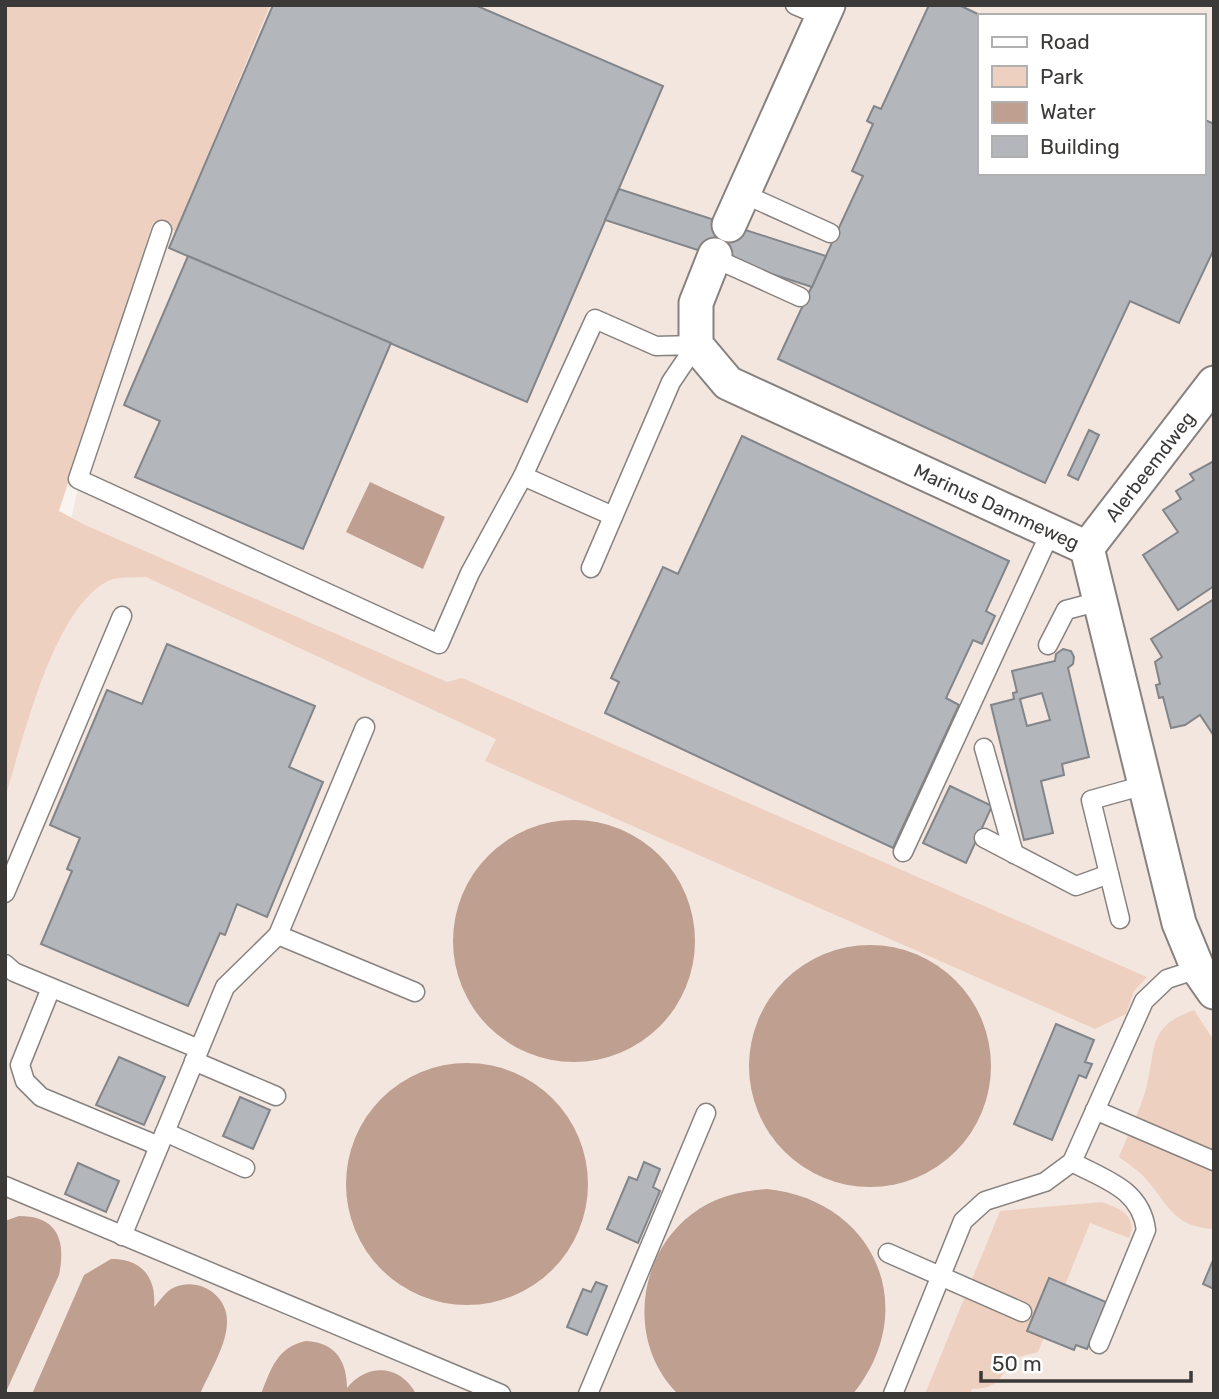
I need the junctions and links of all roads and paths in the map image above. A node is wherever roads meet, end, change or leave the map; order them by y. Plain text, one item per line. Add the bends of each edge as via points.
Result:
1 (815, 9) edge
2 (744, 194) junction
3 (730, 225) dead end
4 (162, 230) dead end
5 (831, 233) dead end
6 (715, 257) joint
7 (800, 297) dead end
8 (696, 345) junction
9 (1214, 383) edge
10 (523, 476) junction
11 (613, 516) junction
12 (1051, 531) junction
13 (1087, 548) junction
14 (591, 568) dead end
15 (1100, 601) junction
16 (122, 617) dead end
17 (1048, 645) dead end
18 (365, 727) dead end
19 (984, 748) dead end
20 (1145, 785) junction
21 (984, 838) dead end
22 (903, 852) dead end
23 (1014, 854) junction
24 (1108, 874) junction
25 (5, 893) edge
26 (1120, 919) dead end
27 (278, 935) junction
28 (5, 964) edge
29 (1209, 975) edge
30 (51, 988) junction
31 (415, 992) dead end
32 (196, 1055) junction
33 (276, 1096) dead end
34 (1095, 1110) junction
35 (706, 1113) dead end
36 (162, 1139) junction
37 (1214, 1161) edge
38 (1072, 1162) junction
39 (245, 1168) dead end
40 (5, 1186) edge
41 (122, 1236) junction
42 (888, 1253) dead end
43 (940, 1276) junction
44 (1022, 1312) dead end
45 (1099, 1344) dead end
46 (501, 1394) edge
47 (588, 1394) edge
48 (894, 1394) edge

1 - 2 street
2 - 3 street
2 - 5 lane
4 - 10 lane via 78,479 439,644 470,573
6 - 7 lane
6 - 8 street via 696,303
8 - 10 lane via 656,346 595,319
8 - 11 lane via 671,382
8 - 12 street, Marinus Dammeweg via 728,383
9 - 13 street, Alerbeemdweg
10 - 11 lane
11 - 14 lane
12 - 13 street, Marinus Dammeweg
12 - 22 lane
13 - 15 street, Marinus Dammeweg
15 - 17 lane via 1066,610
15 - 20 street, Marinus Dammeweg
16 - 25 lane
18 - 27 lane
19 - 23 lane
20 - 24 lane via 1091,800
20 - 29 street, Marinus Dammeweg via 1179,923
21 - 23 lane
23 - 24 lane via 1076,886
24 - 26 lane
27 - 31 lane
27 - 32 lane via 225,987
28 - 30 lane
29 - 34 lane via 1167,979 1143,1001
30 - 32 lane
30 - 36 lane via 20,1065 25,1081 41,1097
32 - 33 lane
32 - 36 lane
34 - 37 lane
34 - 38 lane
35 - 47 lane
36 - 39 lane
36 - 41 lane
38 - 43 lane via 1045,1182 985,1201 963,1221
38 - 45 lane via 1133,1195 1144,1213 1146,1230
40 - 41 lane
41 - 46 lane
42 - 43 lane
43 - 44 lane
43 - 48 lane

